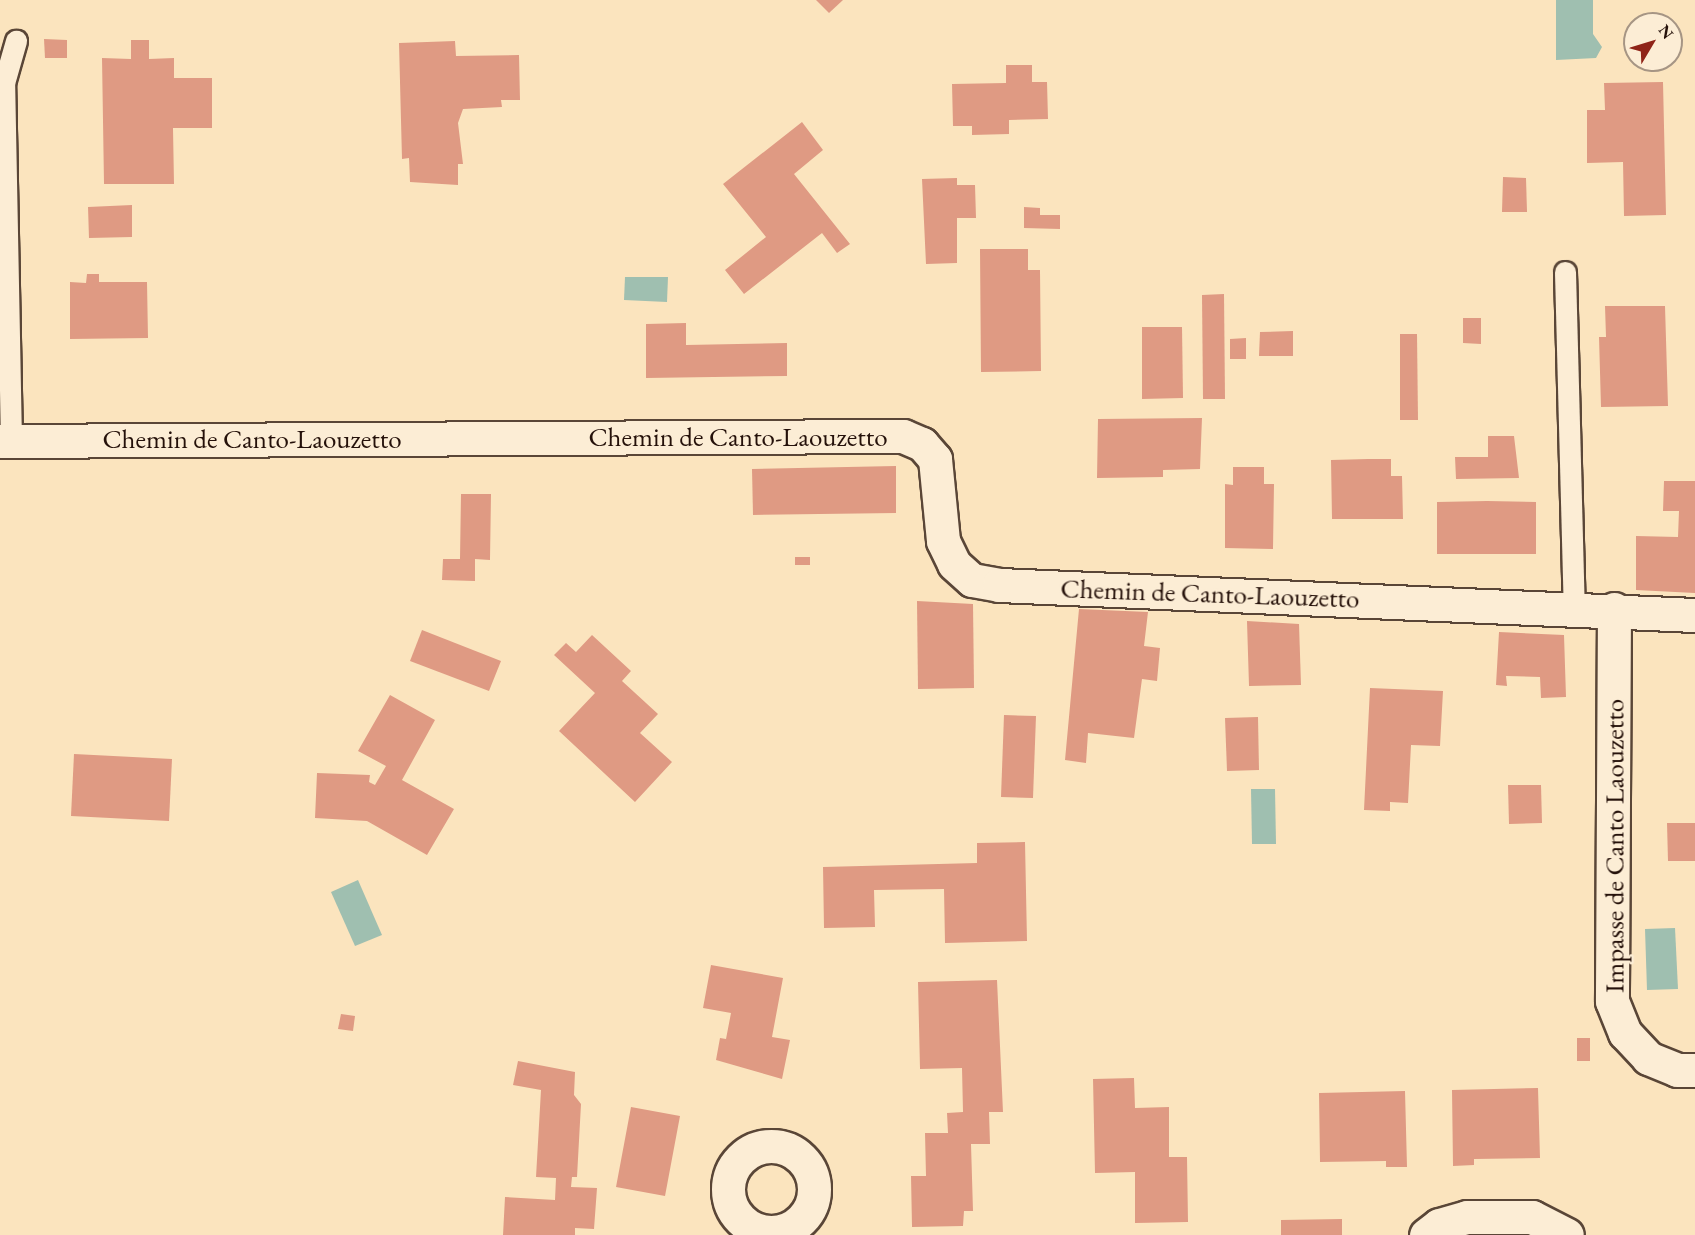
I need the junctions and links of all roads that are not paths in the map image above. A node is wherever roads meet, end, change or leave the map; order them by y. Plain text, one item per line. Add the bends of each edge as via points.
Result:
1 (16, 41) dead end
2 (1565, 272) dead end
3 (5, 441) edge
4 (1574, 608) junction
5 (1614, 609) junction
6 (1695, 615) edge
7 (1695, 1070) edge
8 (1426, 1235) edge
9 (1567, 1235) edge

1 - 3 lane via 4,83
2 - 4 lane
3 - 4 street, Chemin de Canto-Laouzetto via 903,436 922,444 934,459 944,541 954,564 972,580 999,585
4 - 5 street, Chemin de Canto-Laouzetto
5 - 6 street, Chemin de Canto-Laouzetto
5 - 7 street, Impasse de Canto Laouzetto via 1612,1000 1625,1033 1648,1058 1677,1070
8 - 9 street via 1439,1225 1467,1217 1532,1217

